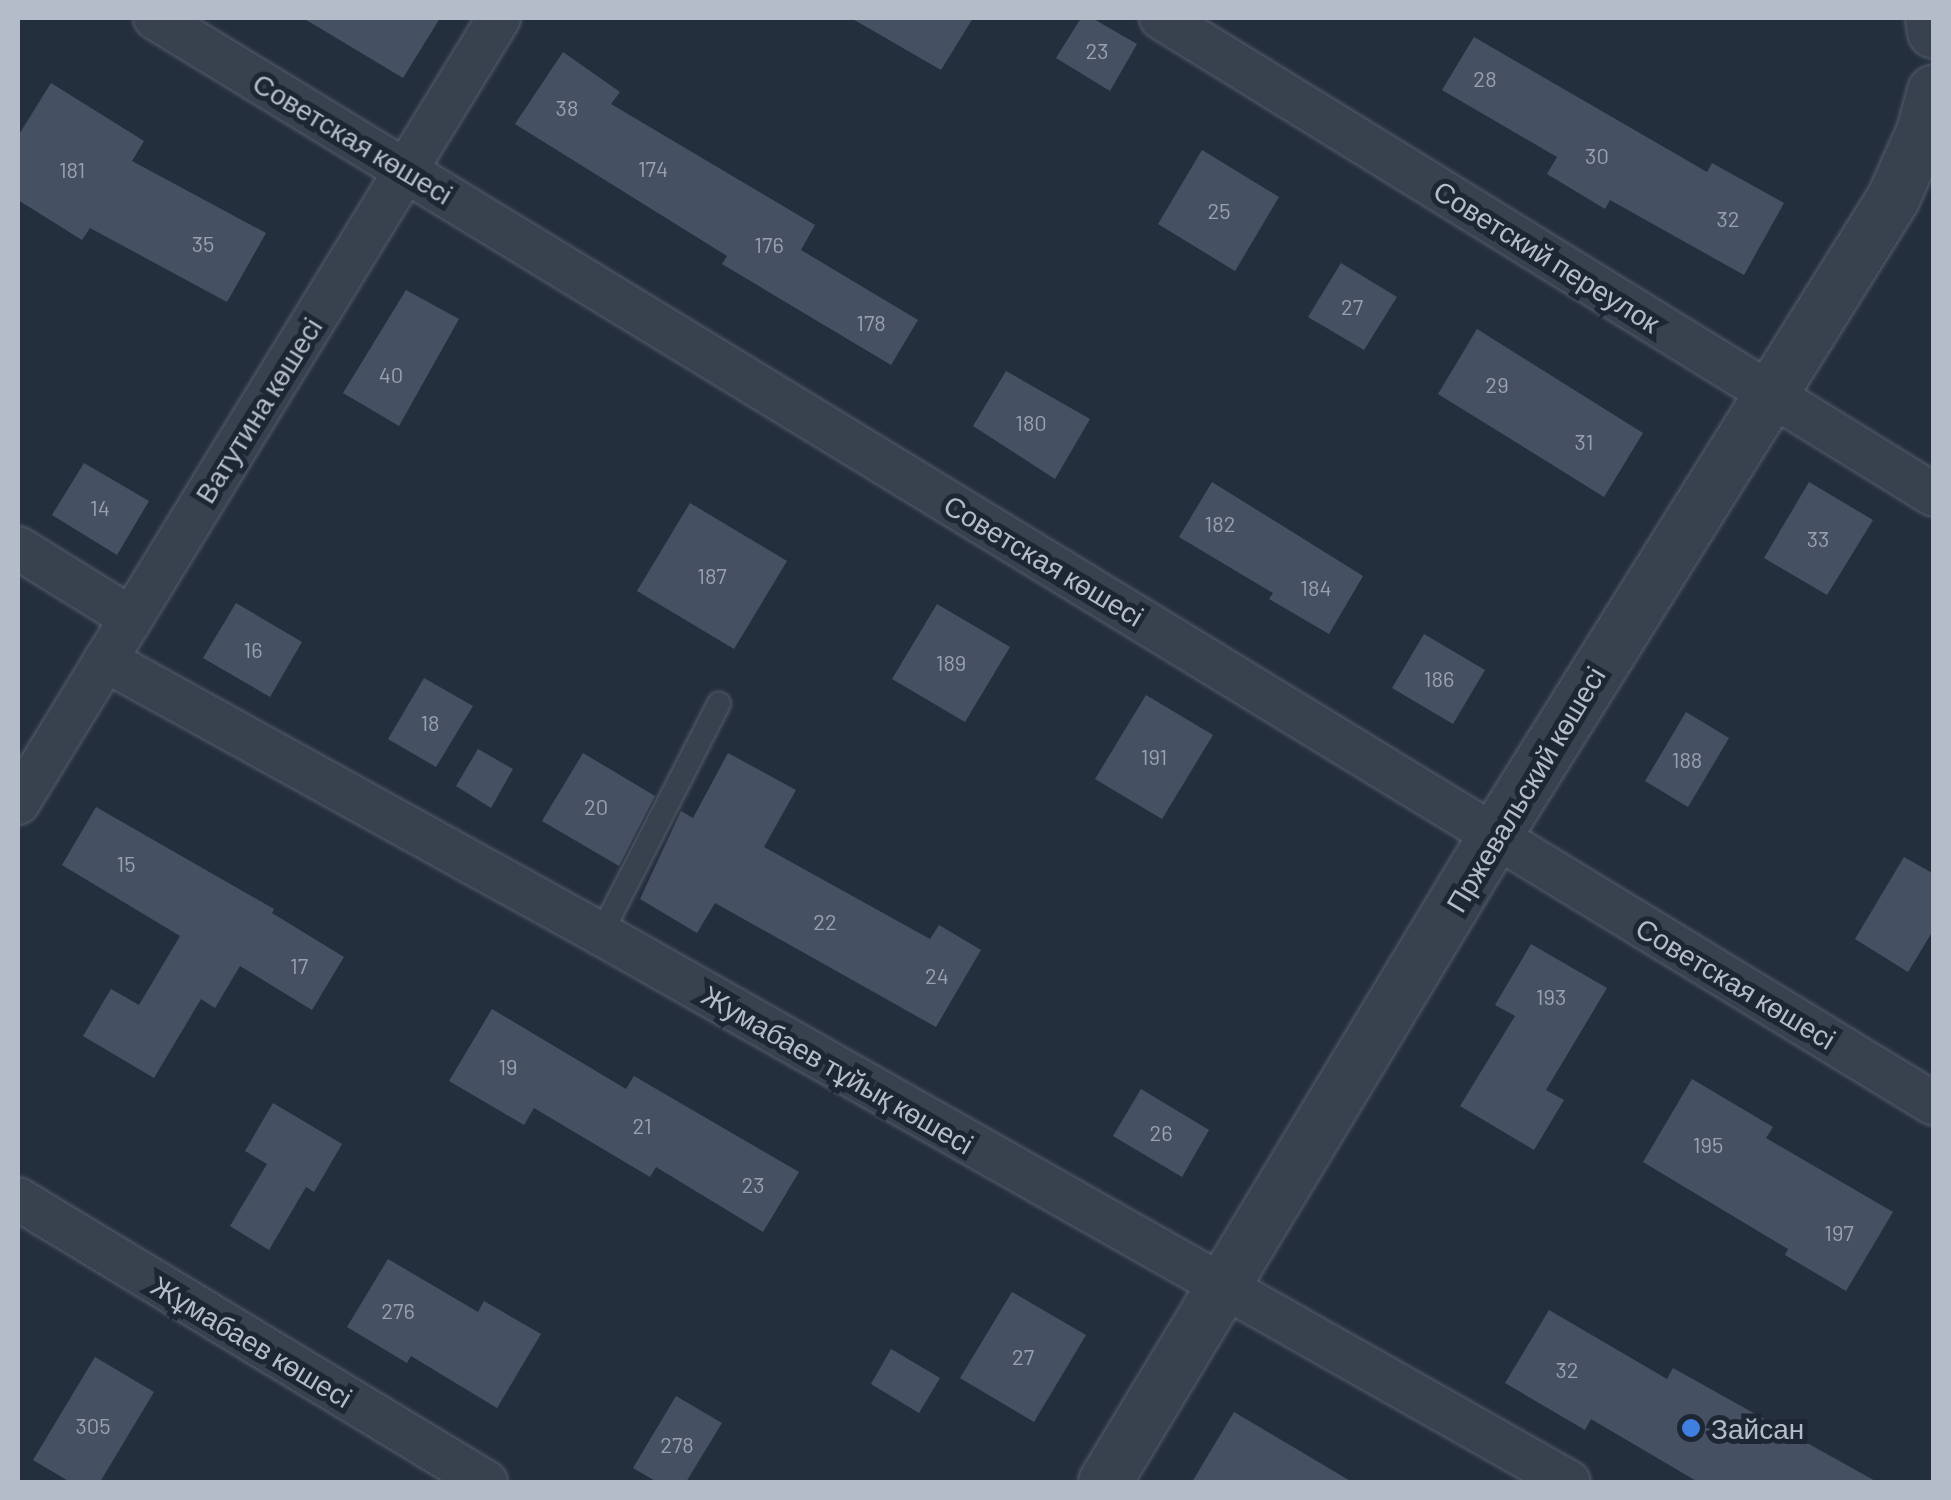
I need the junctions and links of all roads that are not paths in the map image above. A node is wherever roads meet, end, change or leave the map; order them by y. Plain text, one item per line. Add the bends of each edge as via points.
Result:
1 (155, 18) edge
2 (498, 18) edge
3 (1161, 18) edge
4 (1932, 18) edge
5 (1934, 32) edge
6 (1934, 91) edge
7 (405, 170) junction
8 (1769, 393) junction
9 (1934, 494) edge
10 (18, 548) edge
11 (131, 618) junction
12 (105, 660) junction
13 (718, 703) dead end
14 (18, 803) edge
15 (1495, 836) junction
16 (600, 934) junction
17 (1934, 1104) edge
18 (18, 1199) edge
19 (1225, 1289) junction
20 (486, 1482) edge
21 (1105, 1482) edge
22 (1569, 1482) edge

1 - 7 street, Советская көшесі
2 - 7 street, Ватутина көшесі
3 - 8 street, Советский переулок
4 - 5 street
6 - 8 street, Пржевальский көшесі via 1924,132 1893,199
7 - 11 street, Ватутина көшесі
7 - 15 street, Советская көшесі
8 - 9 street, Советский переулок
8 - 15 street, Пржевальский көшесі
10 - 11 street
11 - 12 street, Ватутина көшесі
12 - 14 street, Ватутина көшесі
12 - 16 street, Жумабаев тұйық көшесі
13 - 16 lane
15 - 17 street, Советская көшесі
15 - 19 street, Пржевальский көшесі
16 - 19 street, Жумабаев тұйық көшесі
18 - 20 street, Жұмабаев көшесі
19 - 21 street, Пржевальский көшесі
19 - 22 street, Жумабаев тұйық көшесі

